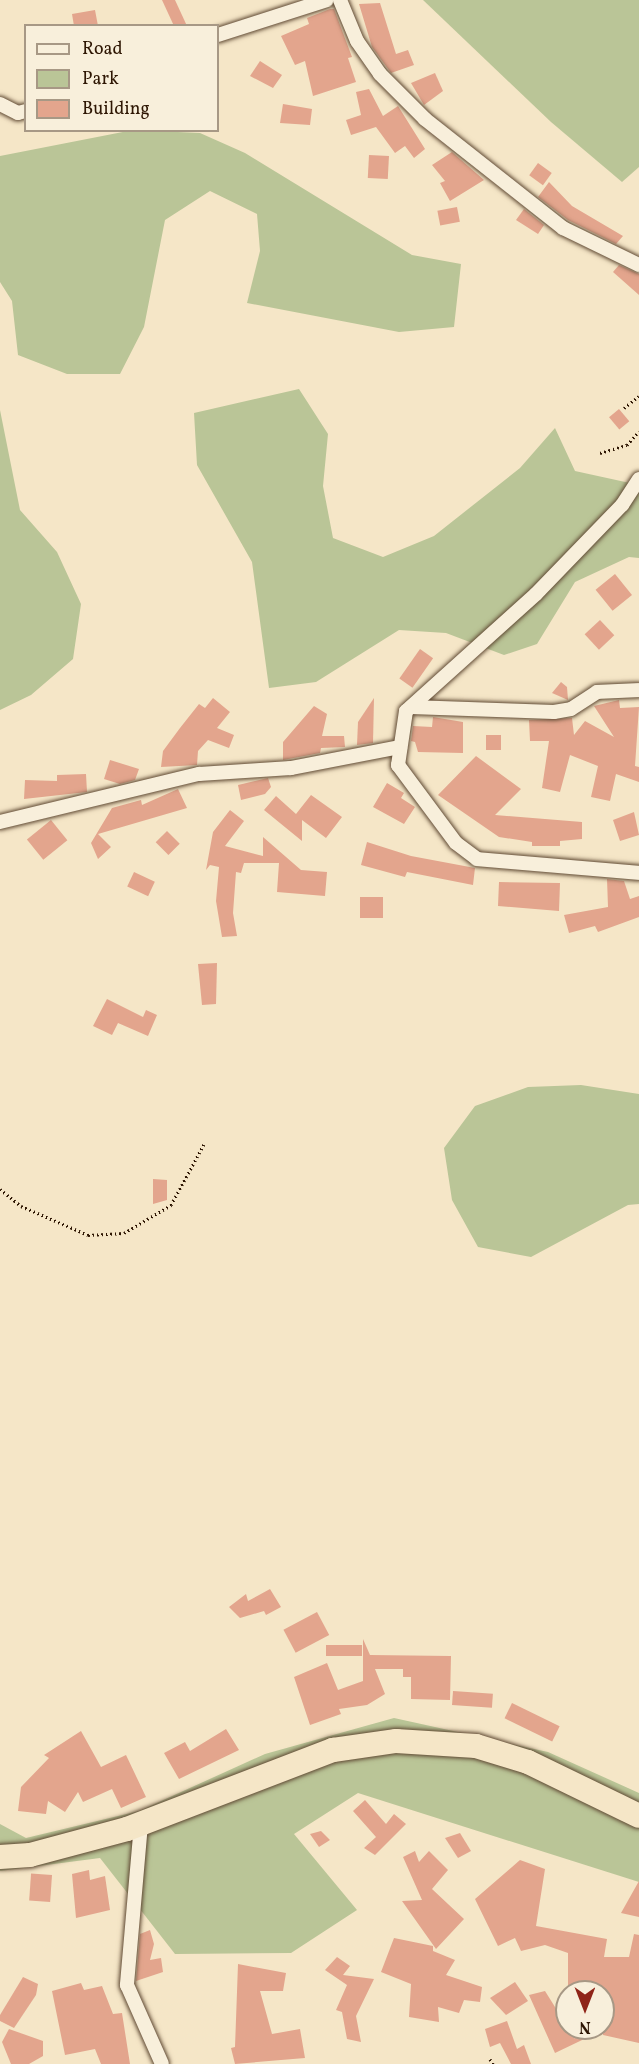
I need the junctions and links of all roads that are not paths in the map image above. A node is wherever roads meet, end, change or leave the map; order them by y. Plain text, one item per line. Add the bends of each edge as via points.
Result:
1 (327, 0) edge
2 (340, 0) edge
3 (219, 35) edge
4 (0, 104) edge
5 (24, 112) edge
6 (639, 265) edge
7 (639, 479) edge
8 (639, 690) edge
9 (411, 707) junction
10 (400, 747) junction
11 (0, 822) edge
12 (639, 873) edge
13 (639, 1816) edge
14 (141, 1824) junction
15 (0, 1857) edge
16 (162, 2064) edge

1 - 3 street
2 - 6 street via 357,41 380,74 425,119 563,228
4 - 5 street via 18,113
7 - 9 street via 622,505 536,594
8 - 9 street via 597,692 571,709 554,712
9 - 10 street via 406,711
10 - 11 street via 291,768 199,774
10 - 12 street via 398,765 428,810 456,843 477,860
13 - 14 highway via 528,1761 476,1746 435,1740 333,1750
14 - 15 highway via 30,1855
14 - 16 street via 127,1985

